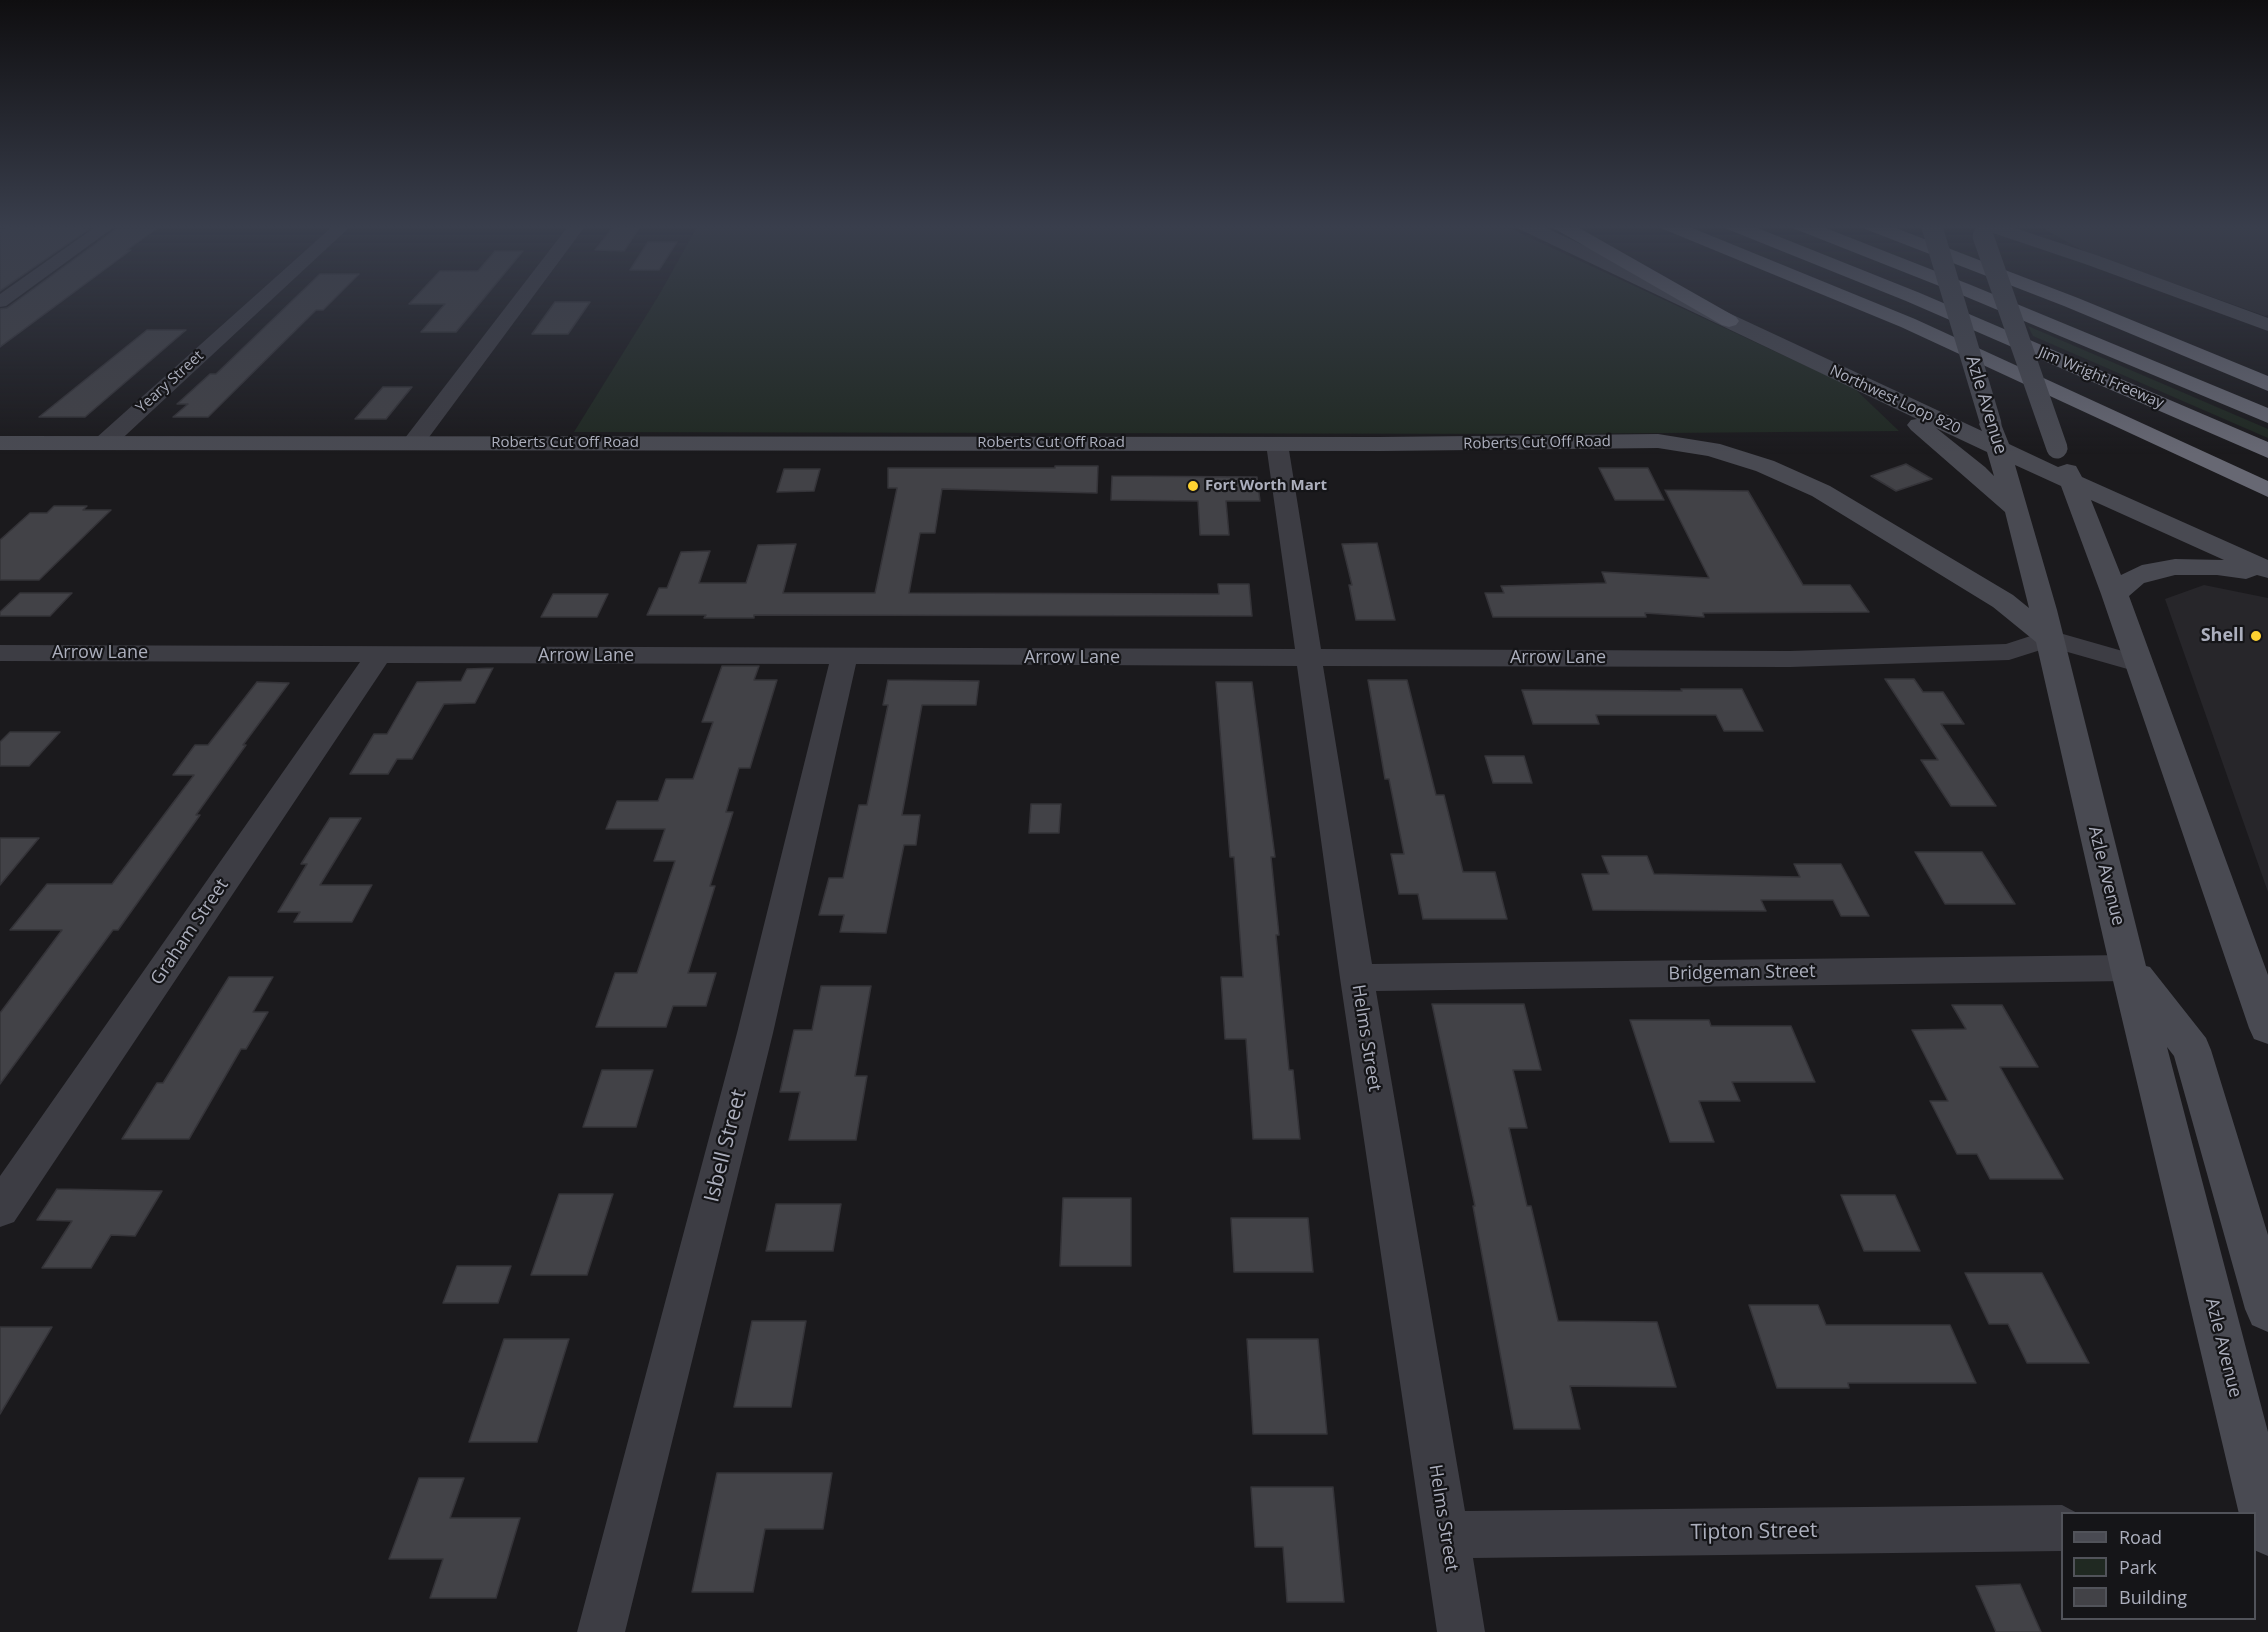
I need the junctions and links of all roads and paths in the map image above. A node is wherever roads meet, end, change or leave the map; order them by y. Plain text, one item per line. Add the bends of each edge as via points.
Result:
1 (260, 301) edge
2 (520, 301) edge
3 (1687, 301) edge
4 (1694, 301) edge
5 (1853, 301) edge
6 (1923, 301) edge
7 (1954, 301) edge
8 (1993, 301) edge
9 (2007, 301) edge
10 (2069, 301) edge
11 (2203, 301) edge
12 (1729, 321) junction
13 (2268, 325) edge
14 (1861, 384) junction
15 (2268, 384) edge
16 (2268, 416) edge
17 (0, 443) edge
18 (104, 443) junction
19 (413, 443) junction
20 (1277, 444) junction
21 (1999, 449) junction
22 (2268, 451) edge
23 (2071, 481) junction
24 (2268, 490) edge
25 (2017, 511) junction
26 (2268, 572) edge
27 (2115, 594) junction
28 (2049, 638) junction
29 (0, 653) edge
30 (379, 655) junction
31 (844, 658) junction
32 (1309, 658) junction
33 (2138, 664) junction
34 (2128, 968) junction
35 (1356, 978) junction
36 (2268, 1028) edge
37 (0, 1209) edge
38 (2268, 1309) edge
39 (2263, 1525) edge
40 (2061, 1528) edge
41 (1446, 1535) junction
42 (601, 1632) edge
43 (1461, 1632) edge

1 - 18 street, Yeary Street
2 - 19 street
3 - 12 main road, Northwest Loop 820
4 - 12 highway
5 - 24 highway
6 - 22 highway, Jim Wright Freeway
7 - 21 main road, Azle Avenue, bridge
8 - 16 highway, Jim Wright Freeway
9 - 23 main road, bridge
10 - 15 highway
11 - 13 main road
12 - 14 main road, Northwest Loop 820
14 - 21 main road, Northwest Loop 820
14 - 25 main road via 1935,436
17 - 18 main road, Roberts Cut Off Road
18 - 19 main road, Roberts Cut Off Road
19 - 20 main road, Roberts Cut Off Road
20 - 28 main road, Roberts Cut Off Road via 1658,441 1712,449 1765,466 1821,491 2003,602
20 - 32 street, Helms Street
21 - 23 main road, Northwest Loop 820
21 - 25 main road, Azle Avenue
23 - 26 main road, Northwest Loop 820
23 - 27 main road
25 - 28 main road, Azle Avenue
26 - 27 main road via 2175,567 2134,578
27 - 33 main road
28 - 32 street, Arrow Lane via 2009,652 1790,659
28 - 33 street
28 - 34 main road, Azle Avenue
29 - 30 street, Arrow Lane
30 - 31 street, Arrow Lane
30 - 37 street, Graham Street
31 - 32 street, Arrow Lane
31 - 42 street, Isbell Street via 755,1033
32 - 35 street, Helms Street
33 - 36 main road
34 - 35 street, Bridgeman Street
34 - 38 main road via 2192,1050
34 - 39 main road, Azle Avenue
35 - 41 street, Helms Street
40 - 41 street, Tipton Street
41 - 43 street, Helms Street

